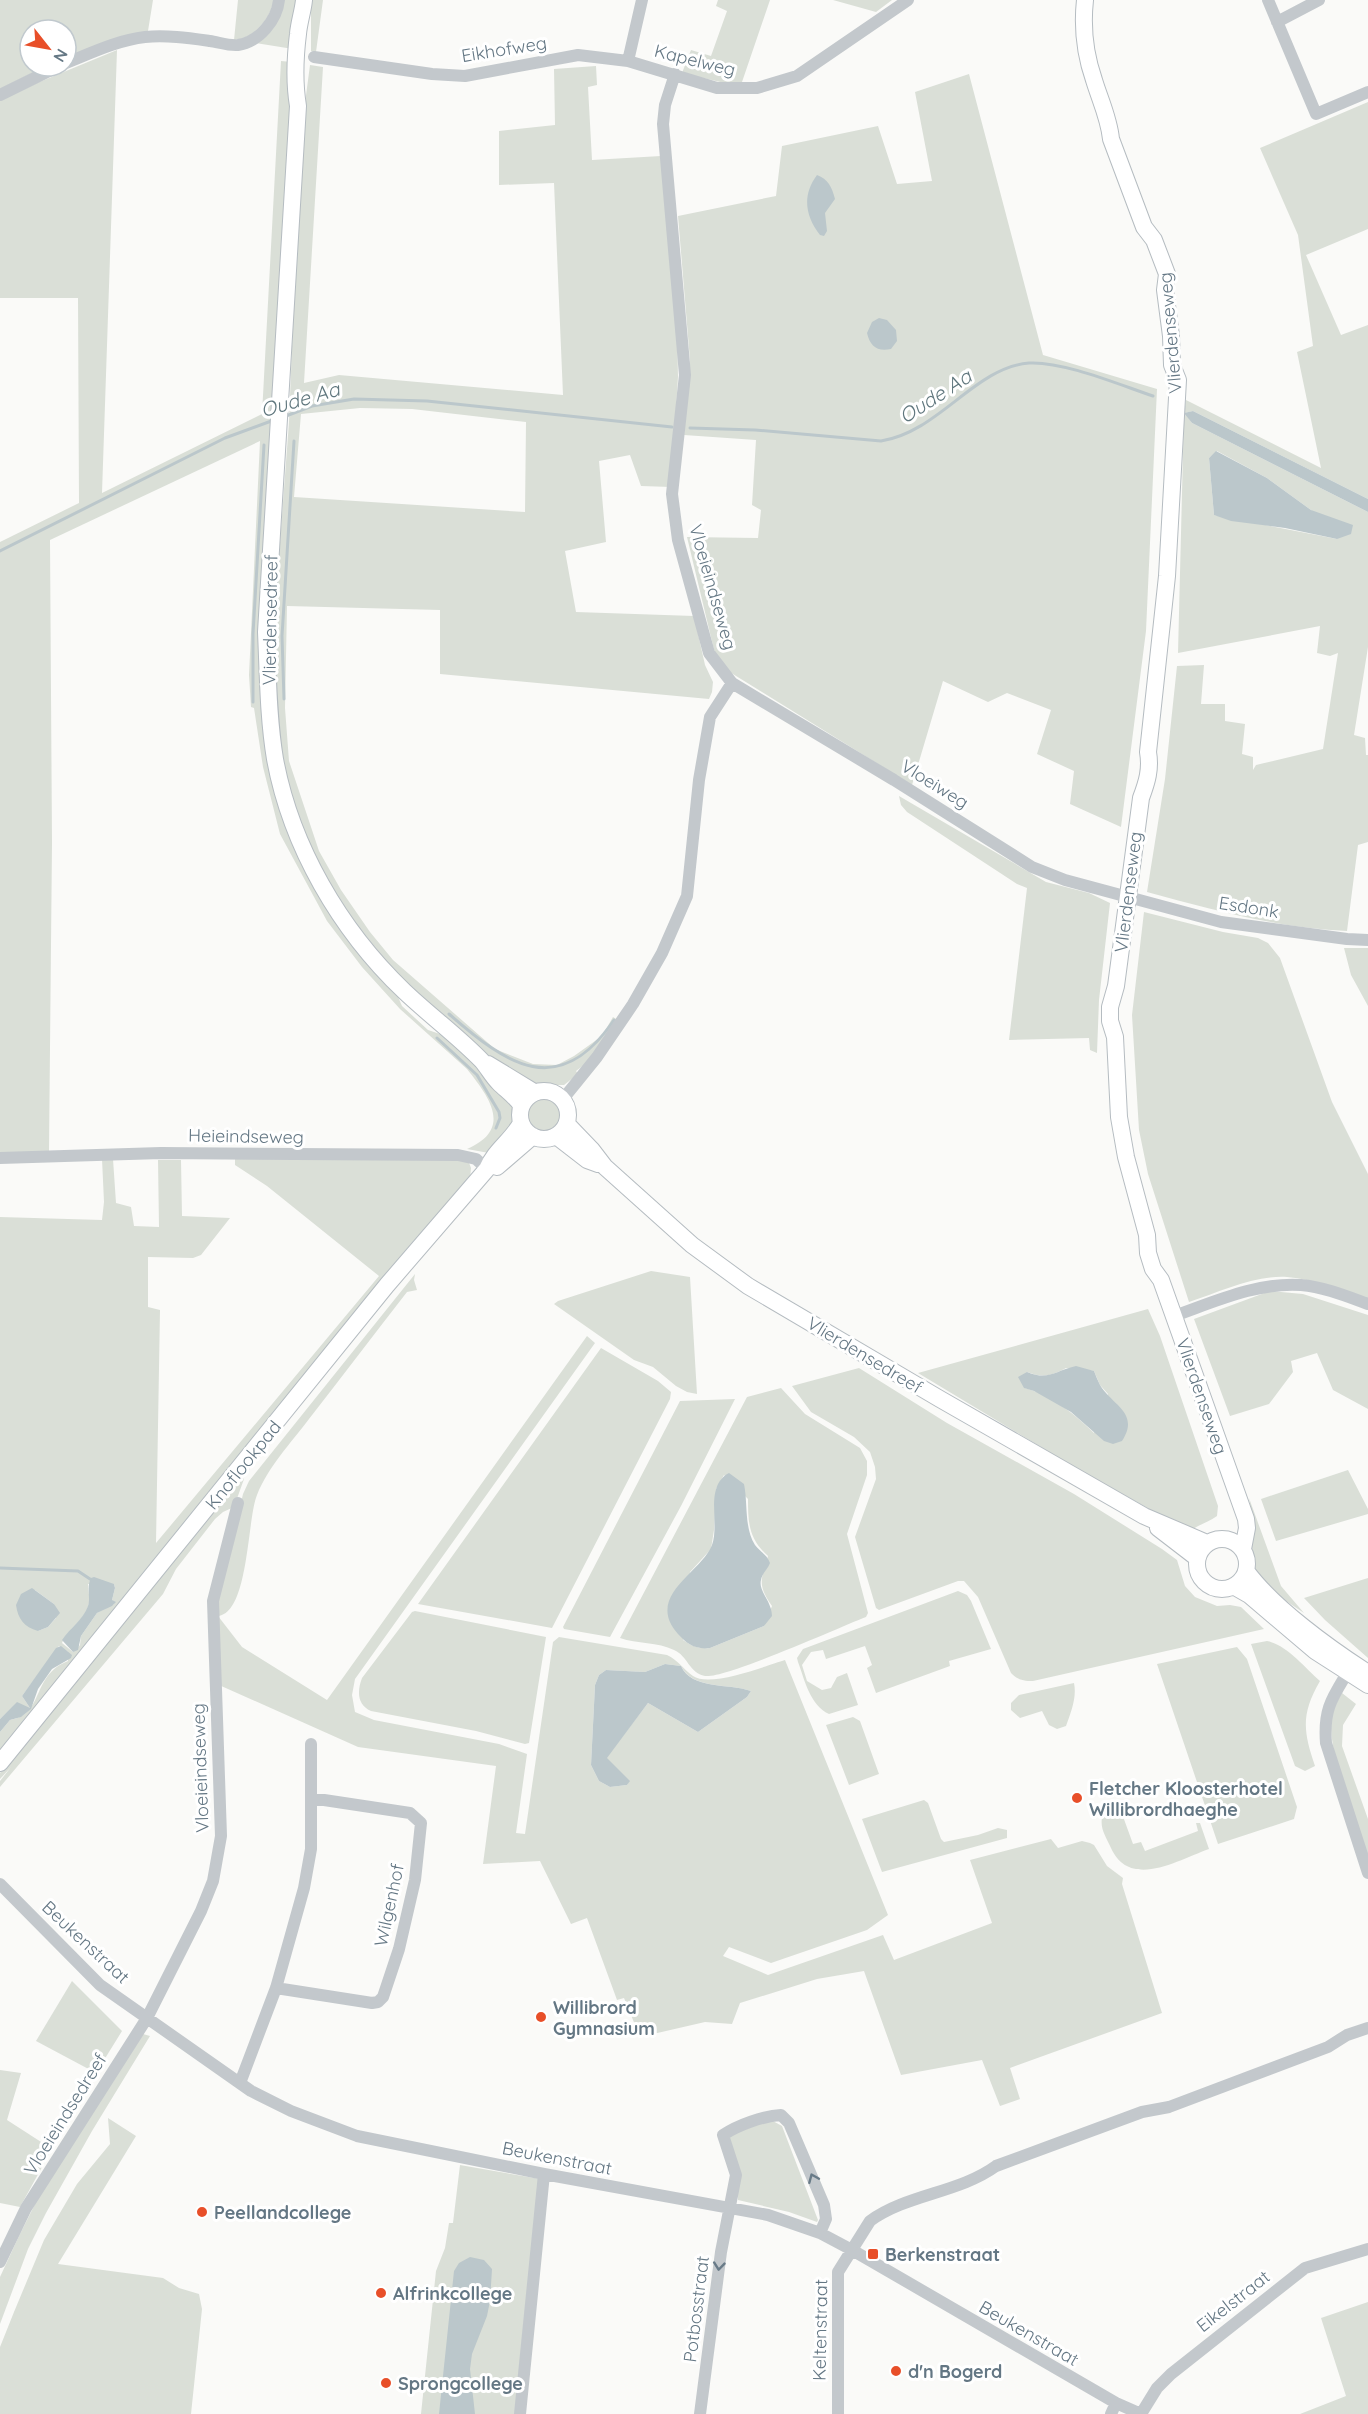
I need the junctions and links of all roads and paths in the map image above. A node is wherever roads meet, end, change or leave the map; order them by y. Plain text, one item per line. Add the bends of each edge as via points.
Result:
1 (279, 0) edge
2 (642, 0) edge
3 (908, 0) edge
4 (1085, 0) edge
5 (1268, 0) edge
6 (1319, 0) edge
7 (304, 3) edge
8 (1277, 22) junction
9 (314, 57) dead end
10 (78, 58) edge
11 (628, 61) junction
12 (675, 74) junction
13 (34, 78) edge
14 (1368, 92) edge
15 (0, 95) edge
16 (732, 683) junction
17 (1127, 896) junction
18 (1368, 940) edge
19 (482, 1061) junction
20 (534, 1092) junction
21 (563, 1099) junction
22 (521, 1105) junction
23 (521, 1123) junction
24 (561, 1130) junction
25 (533, 1136) junction
26 (0, 1158) edge
27 (487, 1169) junction
28 (1368, 1304) edge
29 (1174, 1316) junction
30 (238, 1503) dead end
31 (1243, 1512) junction
32 (1144, 1516) junction
33 (1228, 1539) junction
34 (1207, 1543) junction
35 (1242, 1549) junction
36 (1197, 1558) junction
37 (1247, 1572) junction
38 (1235, 1587) junction
39 (1350, 1668) junction
40 (1368, 1673) edge
41 (1368, 1685) edge
42 (310, 1744) dead end
43 (0, 1763) edge
44 (312, 1800) junction
45 (1368, 1873) edge
46 (0, 1884) edge
47 (276, 1988) junction
48 (147, 2018) junction
49 (1368, 2028) edge
50 (240, 2083) junction
51 (544, 2174) junction
52 (731, 2209) junction
53 (820, 2233) junction
54 (1368, 2249) edge
55 (852, 2250) junction
56 (0, 2262) edge
57 (1114, 2408) edge
58 (520, 2414) edge
59 (700, 2414) edge
60 (838, 2414) edge
61 (1141, 2414) edge

1 - 10 street via 273,20 264,30 237,45 144,37
2 - 11 street
3 - 12 street, Kapelweg via 797,76 757,88 738,89 717,88
4 - 17 main road, Vlierdenseweg via 1084,41 1092,76 1144,227 1154,240 1167,274 1172,365 1178,380 1167,576 1148,752 1150,764 1141,798
5 - 8 street
6 - 8 street
7 - 19 main road, Vlierdensedreef via 294,85 298,106 266,632 276,760 290,816 327,895 358,940 403,990
8 - 14 street via 1316,114
9 - 11 street, Eikhofweg via 465,76 578,55
11 - 12 street, Kapelweg
12 - 16 street, Vloeieindseweg via 663,124 685,375 672,494 678,540 709,653
13 - 15 street
16 - 17 street, Vloeiweg via 1032,867
16 - 21 street via 710,717 687,896 662,953 633,1004
17 - 18 street, Esdonk via 1221,922
17 - 29 main road, Vlierdenseweg via 1110,1007 1119,1117 1125,1156
19 - 20 main road, Vlierdensedreef
19 - 22 main road, Vlierdensedreef
20 - 21 main road via 549,1090
20 - 22 main road
21 - 24 main road via 568,1111
22 - 23 main road
23 - 25 main road
23 - 27 main road, Knoflookpad
24 - 25 main road via 540,1139
24 - 32 main road, Vlierdensedreef via 587,1160 605,1167 692,1245 748,1286
25 - 27 main road, Knoflookpad via 498,1167
26 - 27 street, Heieindseweg via 161,1153 458,1155 476,1159
27 - 43 main road, Knoflookpad via 387,1285
28 - 29 street via 1328,1290 1300,1285 1268,1286
29 - 31 main road, Vlierdenseweg
30 - 48 street, Vloeieindseweg via 213,1601 221,1836 218,1862 201,1911
31 - 33 main road
31 - 35 main road, Vlierdenseweg via 1247,1528
32 - 34 main road, Vlierdensedreef
32 - 36 main road, Vlierdensedreef
33 - 34 main road
33 - 35 main road
34 - 36 main road
35 - 37 main road
36 - 38 main road via 1202,1581 1211,1588
37 - 38 main road
37 - 39 main road
38 - 39 main road via 1315,1651
39 - 40 main road
39 - 41 main road
39 - 45 street via 1328,1708 1326,1743
42 - 44 street
44 - 47 street via 311,1849 304,1888
44 - 47 street, Wilgenhof via 416,1817 421,1823 415,1880 399,1949 378,2002
46 - 48 street, Beukenstraat via 100,1985
47 - 50 street
48 - 50 street, Beukenstraat
48 - 56 street, Vloeieindsedreef via 26,2208
49 - 55 street via 1169,2107 1142,2112 996,2166 979,2178 878,2216 870,2221
50 - 51 street, Beukenstraat via 291,2111 357,2136
51 - 52 street, Beukenstraat
51 - 58 street
52 - 53 street, Beukenstraat via 768,2215
53 -> 52 street, Potbosstraat via 826,2219 824,2205 789,2123 781,2115 723,2135 736,2175
52 -> 59 street, Potbosstraat via 721,2252
53 - 55 street, Beukenstraat
54 - 61 street, Eikelstraat via 1305,2268 1171,2374
55 - 57 street, Beukenstraat
55 - 60 street, Keltenstraat via 838,2272 836,2284
57 - 61 street, Beukenstraat

